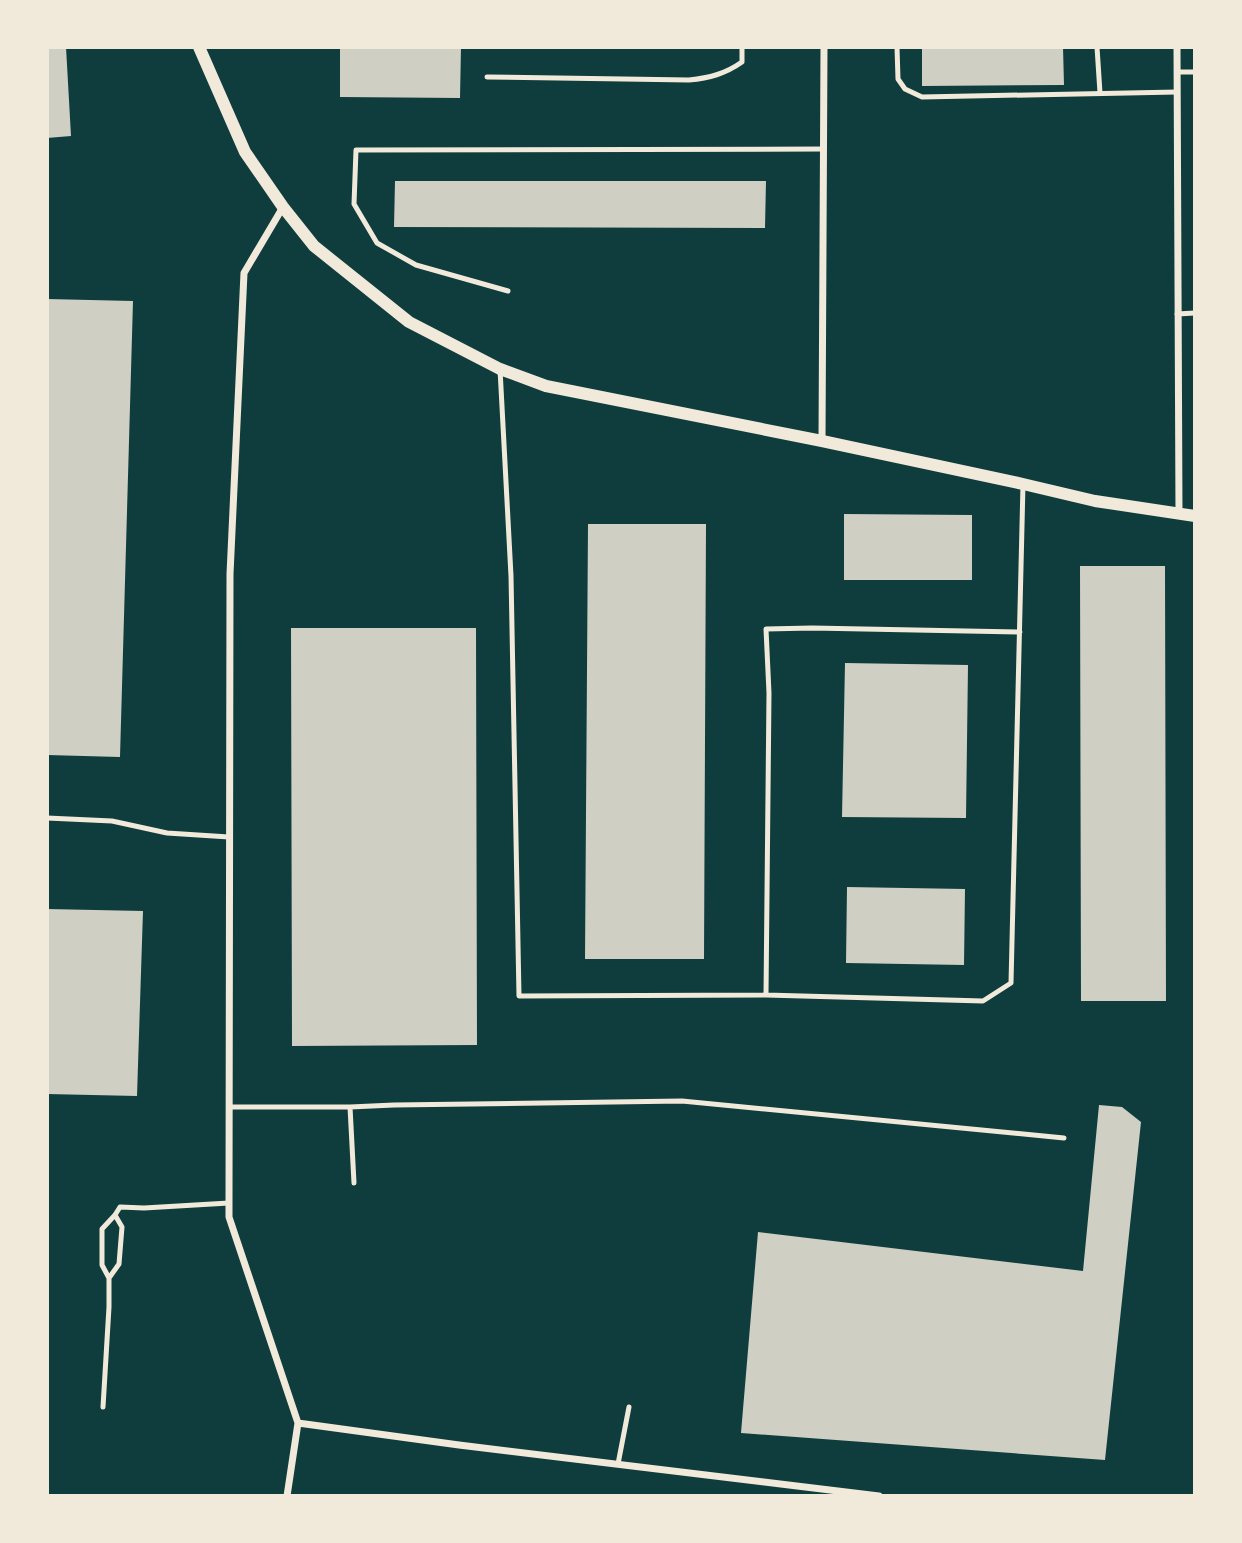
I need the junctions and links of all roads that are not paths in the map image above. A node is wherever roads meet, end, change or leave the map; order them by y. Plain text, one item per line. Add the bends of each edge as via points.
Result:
1 (199, 47) edge
2 (742, 47) edge
3 (824, 47) edge
4 (897, 47) edge
5 (1097, 47) edge
6 (1177, 47) edge
7 (1177, 72) junction
8 (1195, 72) edge
9 (487, 78) dead end
10 (1177, 92) junction
11 (1100, 93) junction
12 (824, 149) junction
13 (283, 207) junction
14 (508, 291) dead end
15 (1195, 313) edge
16 (1177, 314) junction
17 (500, 369) junction
18 (822, 441) junction
19 (1023, 484) junction
20 (1179, 514) junction
21 (1195, 516) edge
22 (1020, 632) junction
23 (47, 818) edge
24 (229, 837) junction
25 (766, 995) junction
26 (229, 1107) junction
27 (350, 1107) junction
28 (1064, 1138) dead end
29 (354, 1184) dead end
30 (229, 1203) junction
31 (116, 1215) junction
32 (109, 1278) junction
33 (103, 1407) dead end
34 (629, 1407) dead end
35 (298, 1423) junction
36 (618, 1464) junction
37 (287, 1496) edge
38 (879, 1496) edge

1 - 13 street via 245,152
2 - 9 lane via 742,62 711,78
3 - 12 street
4 - 11 lane via 898,79 905,89 922,97
5 - 11 lane
6 - 7 street
7 - 8 lane
7 - 10 street
10 - 11 lane
10 - 16 street
12 - 14 lane via 356,150 354,204 377,243 416,265
12 - 18 street
13 - 17 street via 314,246 409,322
13 - 24 street via 244,273 230,574
15 - 16 lane
16 - 20 street
17 - 18 street via 546,386
17 - 25 lane via 511,576 519,996
18 - 19 street
19 - 20 street
19 - 22 lane
20 - 21 street
22 - 25 lane via 1011,982 983,1001
22 - 25 lane via 766,629
23 - 24 lane via 112,821 167,833
24 - 26 street
26 - 27 lane
26 - 30 street
27 - 28 lane via 682,1101
27 - 29 lane
30 - 31 lane via 120,1208
30 - 35 street via 229,1217
31 - 32 lane via 122,1227 119,1264
31 - 32 lane via 102,1229 102,1265
32 - 33 lane
34 - 36 lane
35 - 36 street
35 - 37 street
36 - 38 street

